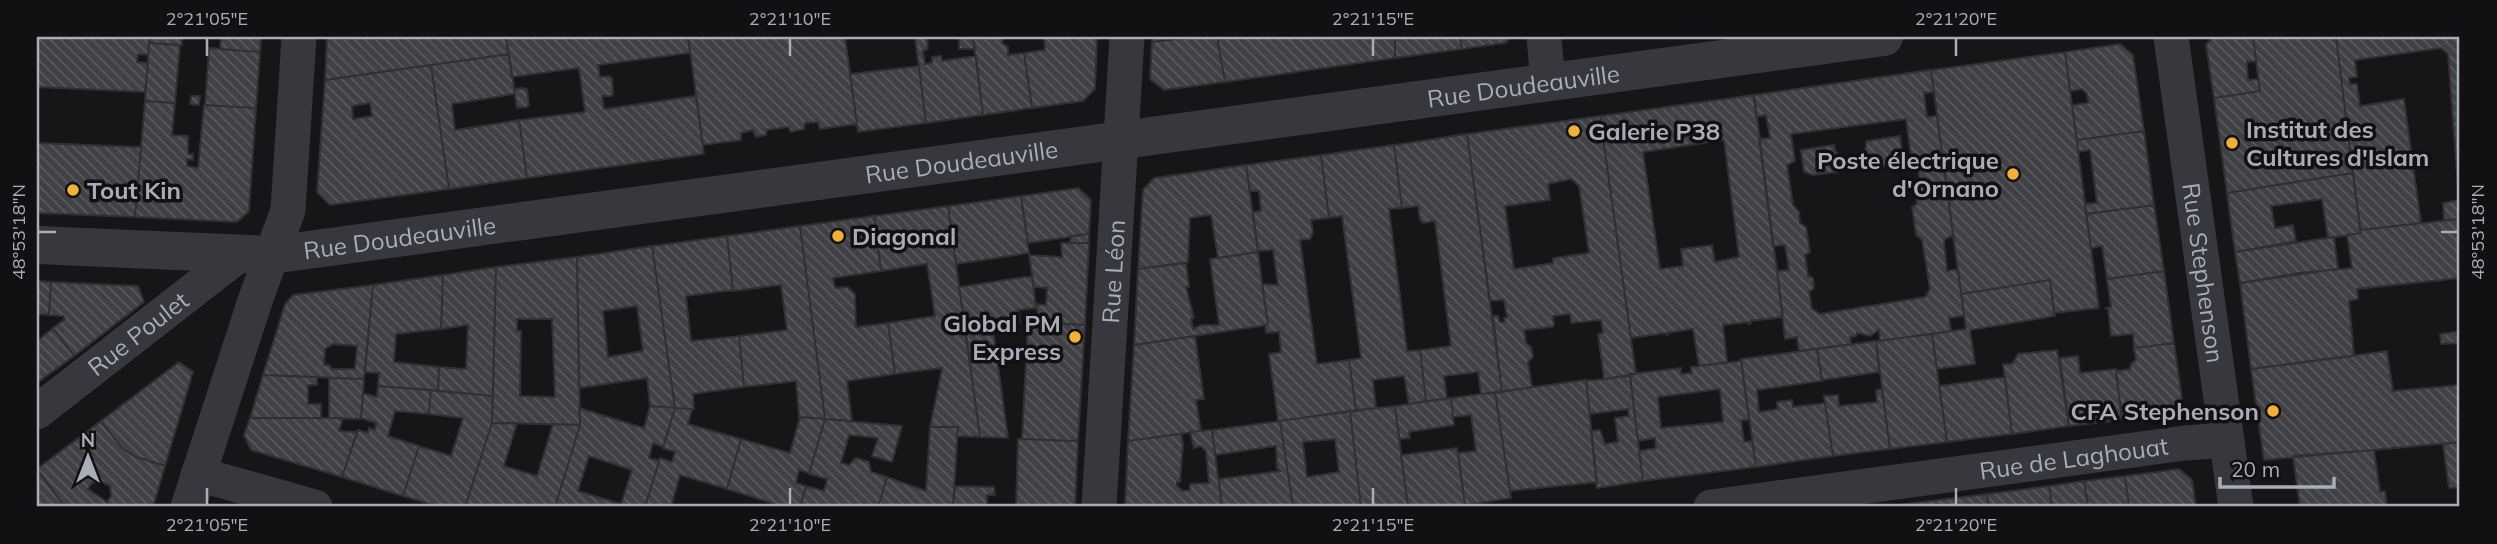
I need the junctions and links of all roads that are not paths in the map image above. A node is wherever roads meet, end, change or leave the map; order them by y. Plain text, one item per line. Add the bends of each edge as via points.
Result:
1 (299, 37) edge
2 (1126, 37) edge
3 (1544, 37) edge
4 (1884, 37) edge
5 (2171, 37) edge
6 (1548, 83) junction
7 (1121, 139) junction
8 (37, 245) edge
9 (255, 255) junction
10 (37, 412) edge
11 (2227, 440) junction
12 (198, 474) junction
13 (188, 507) edge
14 (315, 507) edge
15 (1099, 507) edge
16 (1711, 507) edge
17 (2236, 507) edge

1 - 9 street via 288,210
2 - 7 street, Rue Léon
3 - 6 street
4 - 6 street, Rue Doudeauville
5 - 11 street, Rue Stephenson
6 - 7 street, Rue Doudeauville
7 - 9 street, Rue Doudeauville
7 - 15 street, Rue Léon
8 - 9 street, Rue Doudeauville
9 - 10 street, Rue Poulet
9 - 12 street
11 - 16 street, Rue de Laghouat
11 - 17 street, Rue Stephenson
12 - 13 street
12 - 14 street

